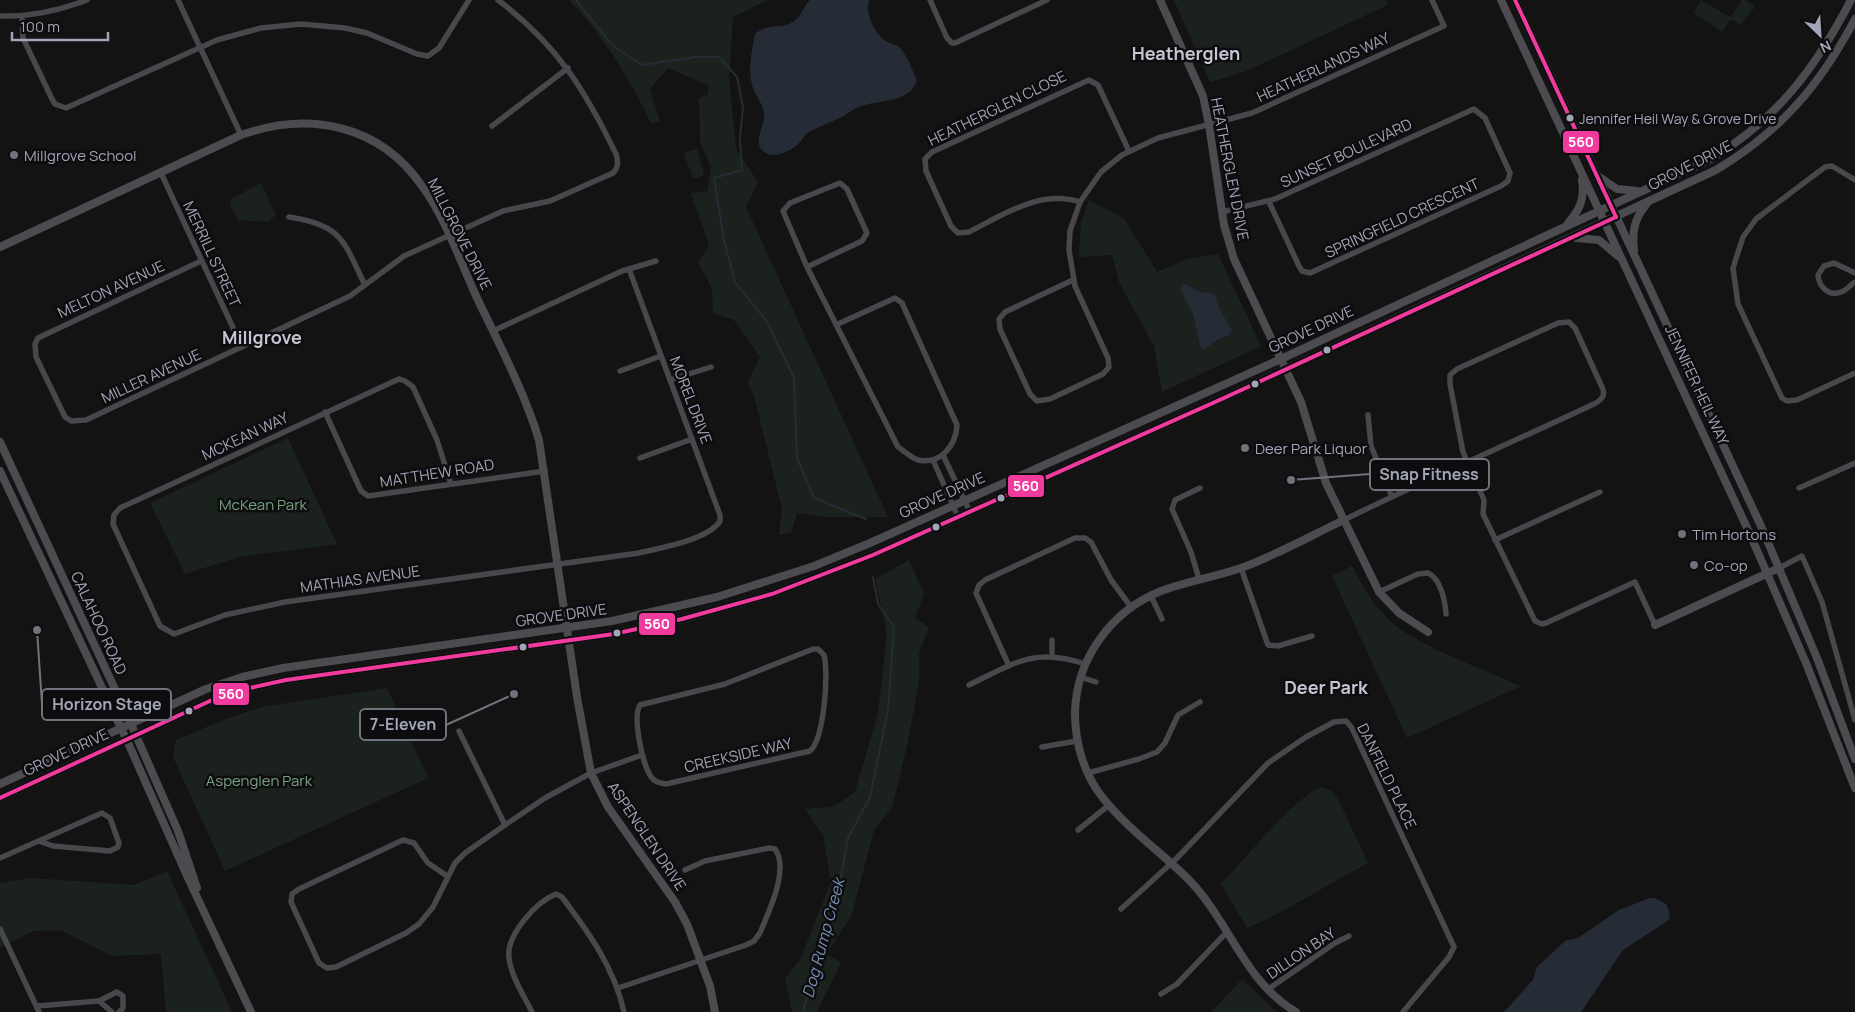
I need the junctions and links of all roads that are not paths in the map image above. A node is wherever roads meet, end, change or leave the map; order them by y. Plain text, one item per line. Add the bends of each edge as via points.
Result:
1 (87, 0) edge
2 (178, 0) edge
3 (469, 0) edge
4 (498, 0) edge
5 (930, 0) edge
6 (1047, 0) edge
7 (1160, 0) edge
8 (1432, 0) edge
9 (1501, 0) edge
10 (1515, 0) edge
11 (1851, 3) edge
12 (0, 16) edge
13 (22, 16) junction
14 (1855, 19) edge
15 (200, 47) junction
16 (568, 68) junction
17 (1478, 110) joint
18 (1210, 125) junction
19 (492, 126) dead end
20 (241, 135) junction
21 (1129, 151) junction
22 (1580, 170) junction
23 (161, 173) junction
24 (1596, 174) junction
25 (1855, 180) edge
26 (1642, 191) junction
27 (1649, 201) junction
28 (1080, 202) junction
29 (1269, 202) junction
30 (1611, 206) junction
31 (1600, 211) junction
32 (1222, 212) junction
33 (289, 217) dead end
34 (1616, 217) junction
35 (1605, 222) junction
36 (1565, 227) junction
37 (448, 236) junction
38 (1572, 238) junction
39 (0, 247) edge
40 (1635, 257) junction
41 (202, 261) junction
42 (656, 261) dead end
43 (1624, 263) junction
44 (807, 268) junction
45 (629, 269) junction
46 (1855, 273) edge
47 (1074, 280) junction
48 (1855, 282) edge
49 (365, 285) junction
50 (838, 324) junction
51 (493, 331) junction
52 (242, 347) junction
53 (661, 356) junction
54 (1281, 359) junction
55 (711, 367) dead end
56 (1286, 369) junction
57 (620, 371) dead end
58 (1855, 373) edge
59 (670, 380) junction
60 (325, 412) junction
61 (1368, 415) dead end
62 (71, 421) joint
63 (692, 439) junction
64 (0, 442) edge
65 (943, 455) junction
66 (640, 458) dead end
67 (932, 460) junction
68 (1467, 463) junction
69 (1855, 463) edge
70 (545, 471) junction
71 (0, 472) edge
72 (451, 484) junction
73 (1200, 488) dead end
74 (1799, 488) dead end
75 (1600, 492) dead end
76 (1392, 497) junction
77 (964, 500) junction
78 (952, 506) junction
79 (970, 512) junction
80 (958, 517) junction
81 (1344, 520) junction
82 (1495, 540) junction
83 (558, 564) junction
84 (1241, 568) junction
85 (1780, 568) junction
86 (1768, 574) junction
87 (1199, 580) junction
88 (1379, 592) junction
89 (1151, 596) junction
90 (1130, 608) junction
91 (1446, 614) dead end
92 (1162, 619) dead end
93 (1655, 625) joint
94 (567, 628) junction
95 (168, 632) joint
96 (1428, 632) dead end
97 (1312, 636) dead end
98 (569, 640) junction
99 (1052, 640) dead end
100 (1052, 655) junction
101 (1085, 664) junction
102 (1009, 666) junction
103 (1080, 677) junction
104 (1096, 682) dead end
105 (969, 685) dead end
106 (1200, 702) dead end
107 (1855, 720) edge
108 (130, 724) junction
109 (120, 728) junction
110 (459, 731) dead end
111 (135, 735) junction
112 (126, 739) junction
113 (1077, 741) junction
114 (1042, 747) dead end
115 (642, 755) junction
116 (1855, 759) edge
117 (591, 773) junction
118 (1088, 773) junction
119 (0, 784) edge
120 (1855, 788) edge
121 (0, 798) edge
122 (1108, 805) junction
123 (505, 825) junction
124 (1078, 830) dead end
125 (39, 841) junction
126 (0, 858) edge
127 (1172, 863) junction
128 (685, 870) dead end
129 (447, 876) junction
130 (1121, 909) dead end
131 (0, 929) edge
132 (213, 930) junction
133 (1226, 933) junction
134 (1349, 936) dead end
135 (701, 959) junction
136 (618, 988) junction
137 (1267, 990) junction
138 (1161, 994) dead end
139 (99, 1001) junction
140 (38, 1009) edge
141 (112, 1012) edge
142 (119, 1012) edge
143 (251, 1012) edge
144 (532, 1012) edge
145 (624, 1012) edge
146 (715, 1012) edge
147 (1296, 1012) edge
148 (1403, 1012) edge

1 - 13 street via 53,11
2 - 15 street
3 - 15 street via 439,48 428,56 366,33 302,24 245,31
4 - 16 street via 535,31
5 - 6 street via 947,38 955,43
7 - 18 main road, HEATHERGLEN DRIVE via 1195,77
8 - 18 street, HEATHERLANDS WAY via 1444,26 1260,110
9 - 22 main road, JENNIFER HEIL WAY
10 - 24 main road, JENNIFER HEIL WAY
11 - 26 main road, GROVE DRIVE via 1801,83 1767,119 1729,148
12 - 13 street
13 - 15 street via 23,38 52,99 61,107 71,107
14 - 27 main road, GROVE DRIVE via 1828,67 1776,127 1722,166
15 - 20 street
16 - 19 street
16 - 37 street, MILLER AVENUE via 592,105 616,154 617,170 558,198 503,211
17 - 29 street, SUNSET BOULEVARD via 1466,111
17 - 29 street, SPRINGFIELD CRESCENT via 1485,118 1509,170 1508,181 1315,273 1300,269
18 - 21 street, HEATHERLANDS WAY via 1165,135
18 - 32 main road, HEATHERGLEN DRIVE
20 - 23 main road, MILLGROVE DRIVE
20 - 37 main road, MILLGROVE DRIVE via 280,124 310,122 346,129 366,137 412,171 428,194
21 - 28 street, HEATHERLANDS WAY via 1101,172
21 - 28 street, HEATHERGLEN CLOSE via 1098,85 1089,80 932,152 925,160 926,171 958,233 969,232 1037,200 1059,198
22 - 31 main road, JENNIFER HEIL WAY
22 - 36 main road via 1584,191 1582,205
23 - 39 main road, MILLGROVE DRIVE
23 - 41 street, MERRILL STREET
24 - 26 main road via 1617,189
24 - 30 main road, JENNIFER HEIL WAY
25 - 58 street via 1832,166 1825,167 1761,215 1750,226 1739,247 1733,279 1738,304 1782,398 1797,400
26 - 30 main road, GROVE DRIVE
27 - 34 main road, GROVE DRIVE
27 - 40 main road via 1635,223
28 - 47 street, HEATHERLANDS WAY via 1069,240
29 - 32 street, SUNSET BOULEVARD
30 - 31 main road, GROVE DRIVE
30 - 34 main road, JENNIFER HEIL WAY
31 - 35 main road, JENNIFER HEIL WAY
31 - 36 main road, GROVE DRIVE
32 - 54 main road, HEATHERGLEN DRIVE via 1234,259
33 - 49 street via 312,221 335,232
34 - 35 main road, GROVE DRIVE
34 - 40 main road, JENNIFER HEIL WAY
35 - 38 main road, GROVE DRIVE
35 - 43 main road, JENNIFER HEIL WAY
36 - 54 main road, GROVE DRIVE
37 - 49 street, MILLER AVENUE via 396,261
37 - 51 main road, MILLGROVE DRIVE
38 - 43 main road via 1599,240
38 - 56 main road, GROVE DRIVE
40 - 85 main road, JENNIFER HEIL WAY
41 - 52 street, MERRILL STREET
41 - 62 street, MELTON AVENUE via 45,334 35,344 36,357 45,378 61,411
42 - 45 street
43 - 86 main road, JENNIFER HEIL WAY
44 - 44 street via 862,242 867,233 847,188 840,183 790,203 782,211
44 - 50 street
45 - 51 street
45 - 53 street, MOREL DRIVE
46 - 48 street via 1840,263 1830,263 1818,275 1821,286 1829,292 1840,292
47 - 47 street, HEATHERLANDS WAY via 1005,312 1000,319 1000,329 1030,394 1037,401 1050,399 1103,374 1109,367
49 - 52 street, MILLER AVENUE via 350,296
50 - 65 street via 895,298 902,303 957,425 956,438
50 - 67 street via 898,447 918,460
51 - 70 main road, MILLGROVE DRIVE via 528,408
52 - 62 street, MILLER AVENUE via 86,420
53 - 57 street
53 - 59 street, MOREL DRIVE
54 - 56 main road, HEATHERGLEN DRIVE
54 - 77 main road, GROVE DRIVE
55 - 59 street
56 - 79 main road, GROVE DRIVE
56 - 81 main road, HEATHERGLEN DRIVE via 1301,402 1326,483
59 - 63 street, MOREL DRIVE
60 - 72 street, MATTHEW ROAD via 364,494 372,496
60 - 72 street, MCKEAN WAY via 391,382 405,380 412,387 437,440
60 - 95 street, MCKEAN WAY via 116,512 115,528 159,623
61 - 76 street via 1371,446
63 - 66 street
63 - 83 street, MOREL DRIVE via 720,515 714,529 664,548
64 - 108 main road, CALAHOO ROAD
65 - 67 street
65 - 77 street
67 - 78 street
68 - 68 street via 1450,375 1565,321 1575,328 1602,386 1603,397
68 - 76 street
68 - 82 street via 1484,500 1483,514
69 - 74 street
70 - 72 street, MATTHEW ROAD
70 - 83 main road, MILLGROVE DRIVE
71 - 109 main road, CALAHOO ROAD
73 - 87 street via 1175,500 1172,509
75 - 82 street
76 - 81 street
77 - 78 main road, GROVE DRIVE
77 - 79 street
78 - 80 street
78 - 94 main road, GROVE DRIVE via 842,555 769,581 654,612
79 - 80 main road, GROVE DRIVE
80 - 98 main road, GROVE DRIVE via 772,594 648,627
81 - 84 main road
81 - 88 main road, HEATHERGLEN DRIVE
82 - 93 street via 1538,623 1635,582
83 - 94 main road, MILLGROVE DRIVE
83 - 95 street, MATHIAS AVENUE via 285,602 225,616 177,633
84 - 87 main road
84 - 97 street via 1268,645 1278,646
85 - 86 main road
85 - 107 street via 1802,556 1822,602
85 - 116 main road, JENNIFER HEIL WAY
86 - 93 main road
86 - 120 main road, JENNIFER HEIL WAY
87 - 89 main road
88 - 91 street via 1418,574 1428,573 1435,579 1444,598
88 - 96 main road, HEATHERGLEN DRIVE via 1399,613
89 - 90 main road
89 - 92 street
90 - 101 main road via 1103,634
90 - 102 street via 1086,538 1076,538 985,580 976,593
94 - 98 main road, ASPENGLEN DRIVE
94 - 108 main road, GROVE DRIVE via 262,672 206,689
98 - 111 main road, GROVE DRIVE via 265,684 210,701
98 - 117 main road, ASPENGLEN DRIVE
99 - 100 street
100 - 101 street
100 - 102 street
101 - 103 main road
102 - 105 street
103 - 104 street
103 - 113 main road via 1076,701
106 - 118 street via 1178,715 1165,743 1157,752
108 - 109 main road, GROVE DRIVE
108 - 111 main road, CALAHOO ROAD
109 - 112 main road, CALAHOO ROAD
109 - 119 main road, GROVE DRIVE
110 - 123 street
111 - 112 main road, GROVE DRIVE
111 - 132 main road, CALAHOO ROAD via 178,831
112 - 121 main road, GROVE DRIVE
112 - 132 main road, CALAHOO ROAD
113 - 114 street
113 - 118 main road
115 - 115 street, CREEKSIDE WAY via 652,778 666,784 810,751 818,738 826,687 824,655 818,649 812,649 725,684 640,705 636,714
115 - 117 street
117 - 123 street
117 - 135 main road, ASPENGLEN DRIVE via 608,807 676,902
118 - 122 main road
122 - 124 street
122 - 127 main road
123 - 129 street via 465,853
125 - 125 street via 102,813 110,818 120,843 110,851 53,846
125 - 126 street
127 - 130 street
127 - 133 main road via 1204,897
127 - 148 street, DANFIELD PLACE via 1268,764 1306,736 1334,722 1346,721 1454,947
128 - 135 street via 705,861 769,848 776,850 780,864 777,888 757,938
129 - 129 street via 428,862 414,843 403,840 299,889 292,894 291,902 319,963 331,969 419,924 433,908
131 - 140 street
132 - 143 main road, CALAHOO ROAD
133 - 137 main road
133 - 138 street via 1177,984
134 - 137 street, DILLON BAY
135 - 136 street
135 - 146 main road, ASPENGLEN DRIVE
136 - 144 street via 592,937 556,894 526,918 517,930 509,953 513,971
136 - 145 street
137 - 147 main road
139 - 140 street
139 - 141 street
139 - 142 street via 117,992 123,996 123,1008

